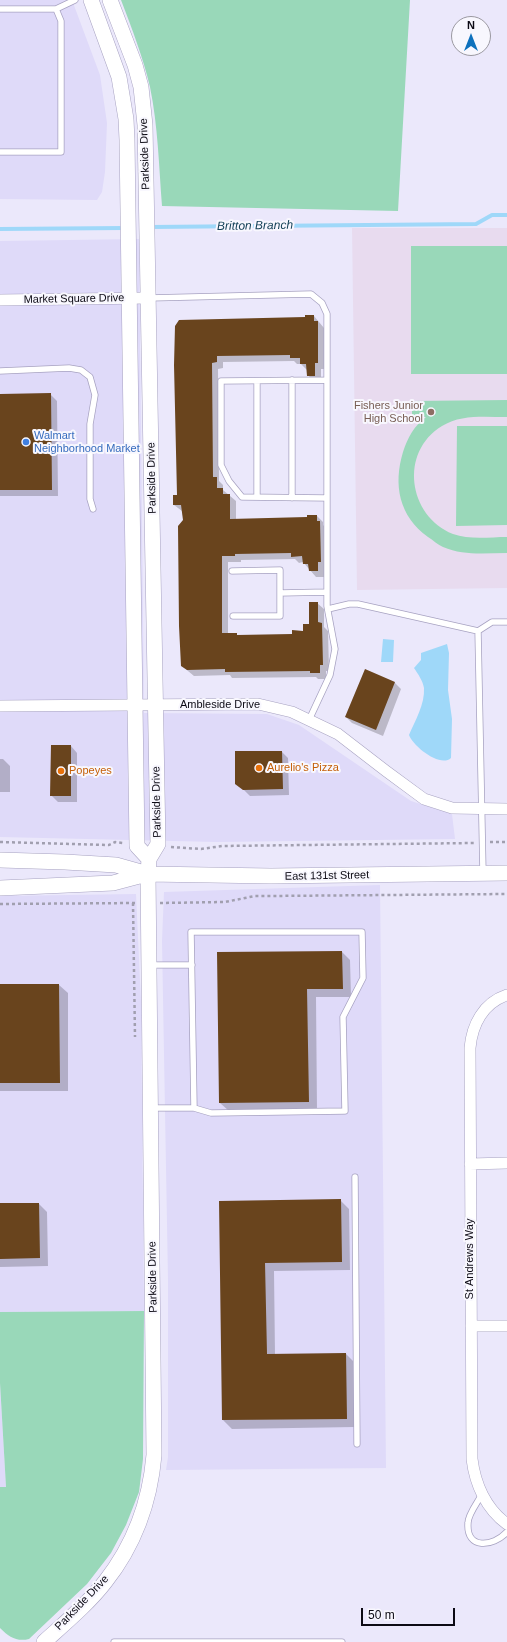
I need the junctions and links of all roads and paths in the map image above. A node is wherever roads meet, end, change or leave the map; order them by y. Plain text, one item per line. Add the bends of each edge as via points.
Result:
1 (75, 0) edge
2 (91, 0) edge
3 (110, 0) edge
4 (0, 9) edge
5 (56, 9) junction
6 (0, 152) edge
7 (130, 298) junction
8 (148, 298) junction
9 (0, 300) edge
10 (0, 371) edge
11 (292, 380) junction
12 (327, 380) junction
13 (257, 381) junction
14 (258, 498) junction
15 (292, 498) junction
16 (327, 498) junction
17 (93, 509) dead end
18 (232, 571) dead end
19 (327, 592) junction
20 (280, 593) junction
21 (328, 610) junction
22 (233, 616) dead end
23 (507, 622) edge
24 (478, 630) junction
25 (136, 705) junction
26 (156, 705) junction
27 (0, 706) edge
28 (309, 720) junction
29 (482, 809) junction
30 (507, 809) edge
31 (0, 842) edge
32 (507, 842) edge
33 (123, 843) dead end
34 (483, 843) junction
35 (171, 847) dead end
36 (149, 859) junction
37 (0, 860) edge
38 (507, 873) edge
39 (148, 874) junction
40 (484, 874) junction
41 (0, 888) edge
42 (507, 894) edge
43 (148, 903) junction
44 (0, 904) edge
45 (149, 965) junction
46 (192, 965) junction
47 (505, 995) edge
48 (151, 1108) junction
49 (194, 1108) junction
50 (507, 1163) edge
51 (470, 1164) junction
52 (355, 1177) dead end
53 (471, 1326) junction
54 (507, 1326) edge
55 (357, 1444) dead end
56 (482, 1494) junction
57 (507, 1524) edge
58 (507, 1532) edge
59 (44, 1642) edge
60 (114, 1642) edge
61 (342, 1642) edge

1 - 5 lane
2 - 7 street, Parkside Drive via 113,58 123,99 127,140
3 - 8 street, Parkside Drive via 141,87 145,125
4 - 5 lane
5 - 6 lane via 61,21 61,152
7 - 8 street, Market Square Drive
7 - 9 street, Market Square Drive
7 - 25 street, Parkside Drive
8 - 12 lane via 311,294 322,303 327,314
8 - 26 street, Parkside Drive
10 - 17 lane via 69,368 81,370 90,377 95,395 90,424 90,499
11 - 12 lane
11 - 13 lane
11 - 15 lane
12 - 16 lane
13 - 14 lane
13 - 14 lane via 221,381 221,465 242,498
14 - 15 lane
15 - 16 lane
16 - 19 lane
18 - 20 lane via 280,570
19 - 20 lane
19 - 21 lane
20 - 22 lane via 280,616
21 - 24 lane via 358,604
21 - 28 lane via 335,650 330,675
23 - 24 lane via 492,622
24 - 29 lane
25 - 26 street, Ambleside Drive
25 - 27 street, Ambleside Drive
25 - 36 street, Parkside Drive via 137,846
26 - 28 street, Ambleside Drive via 258,704 292,712
26 - 36 street, Parkside Drive via 158,844
28 - 29 street, Ambleside Drive via 338,734 424,798 452,808
29 - 30 street, Ambleside Drive
29 - 34 lane
31 - 33 path via 109,845 115,842
32 - 34 path
34 - 35 path
34 - 40 lane
36 - 39 street, Parkside Drive
37 - 39 street, East 131st Street via 116,865
38 - 40 street, East 131st Street
39 - 40 street, East 131st Street
39 - 41 street, East 131st Street via 113,883
39 - 43 street, Parkside Drive
42 - 43 path via 255,896 225,902
43 - 44 path
43 - 45 street, Parkside Drive
45 - 46 lane
45 - 48 street, Parkside Drive
46 - 49 lane
46 - 49 lane via 191,932 362,932 363,978 344,1016 345,1112 211,1113
47 - 51 street, St Andrews Way via 486,1008 471,1037
48 - 49 lane
48 - 59 street, Parkside Drive via 155,1432 152,1479 133,1540 118,1564 104,1583
50 - 51 street
51 - 53 street, St Andrews Way
52 - 55 lane
53 - 54 street
53 - 56 street, St Andrews Way via 472,1459 474,1477
56 - 57 street, St Andrews Way via 491,1508
56 - 58 lane via 468,1521 468,1533 476,1542 488,1544 501,1539
60 - 61 lane

